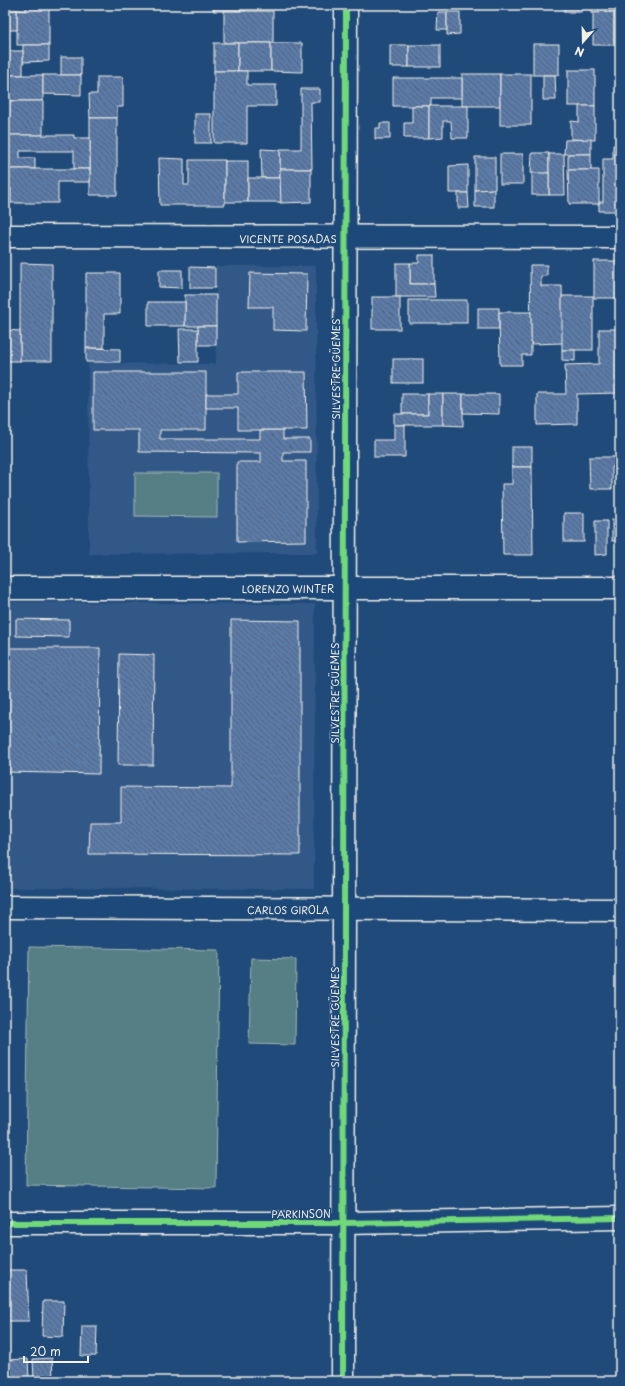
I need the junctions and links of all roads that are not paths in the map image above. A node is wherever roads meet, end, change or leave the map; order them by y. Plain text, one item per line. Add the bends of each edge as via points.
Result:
1 (346, 5) edge
2 (5, 236) edge
3 (346, 238) junction
4 (620, 238) edge
5 (5, 588) edge
6 (344, 588) junction
7 (620, 588) edge
8 (5, 907) edge
9 (344, 909) junction
10 (620, 910) edge
11 (620, 1218) edge
12 (5, 1223) edge
13 (344, 1223) junction
14 (343, 1381) edge

1 - 3 street, SILVESTRE GÜEMES
2 - 3 street, VICENTE POSADAS
3 - 4 street, VICENTE POSADAS
3 - 6 street, SILVESTRE GÜEMES
5 - 6 street, LORENZO WINTER
6 - 7 street, LORENZO WINTER
6 - 9 street, SILVESTRE GÜEMES
8 - 9 street, CARLOS GIROLA
9 - 10 street, CARLOS GIROLA
9 - 13 street, SILVESTRE GÜEMES
11 - 13 street, PARKINSON
12 - 13 street, PARKINSON
13 - 14 street, SILVESTRE GÜEMES

